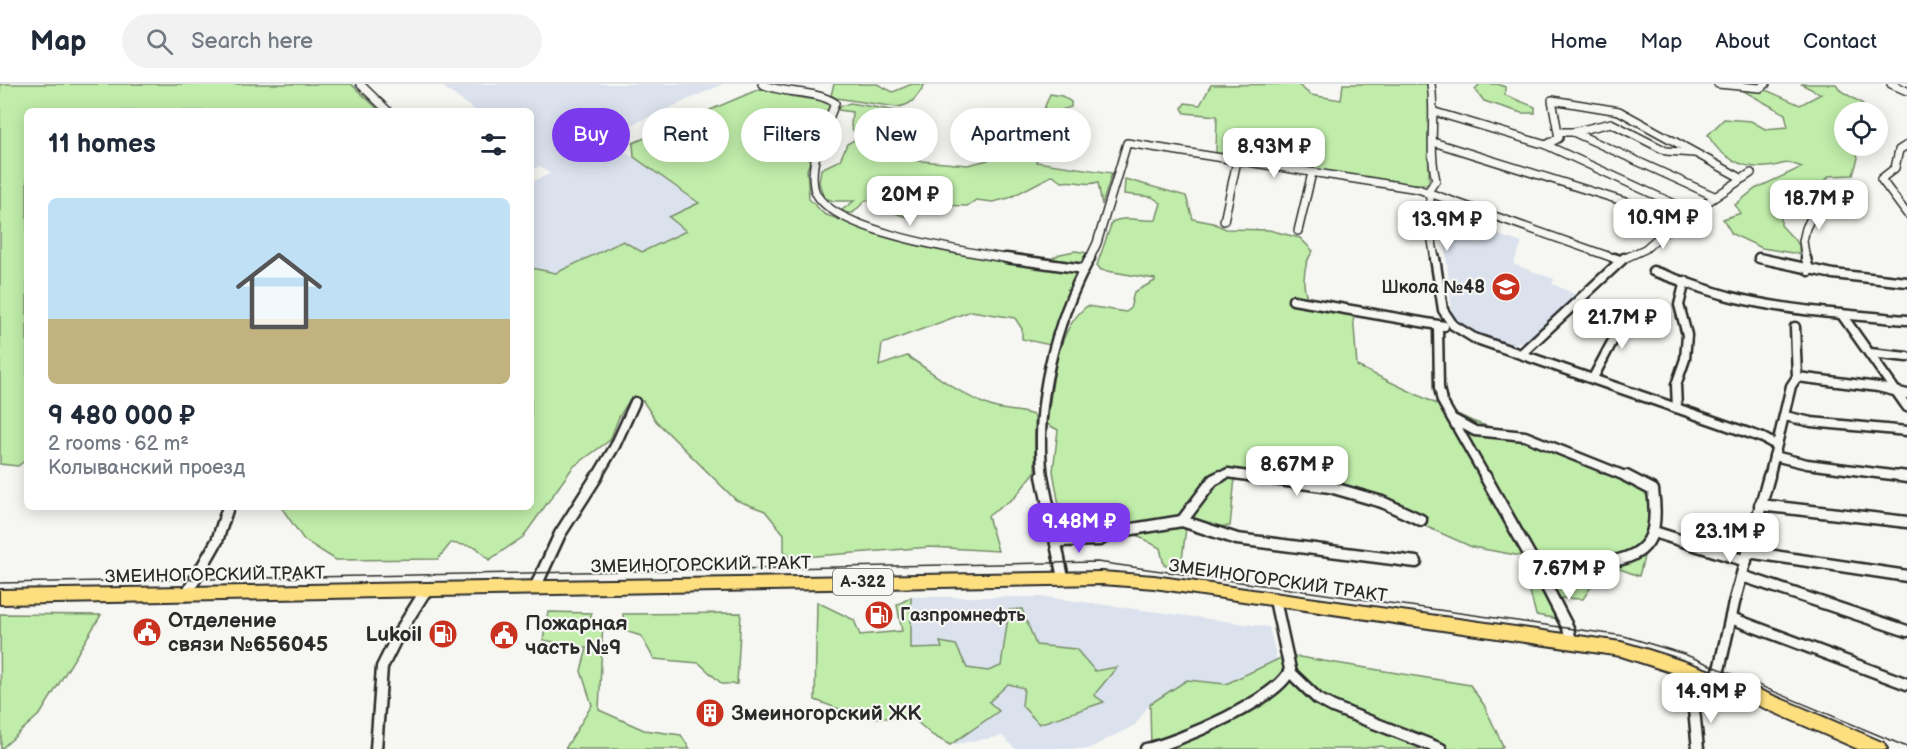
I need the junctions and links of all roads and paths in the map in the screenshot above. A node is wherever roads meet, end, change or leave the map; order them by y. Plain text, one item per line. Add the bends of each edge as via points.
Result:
1 (360, 84) edge
2 (762, 84) edge
3 (1431, 84) edge
4 (1718, 84) edge
5 (1766, 84) edge
6 (1891, 84) edge
7 (1907, 91) edge
8 (385, 108) edge
9 (1435, 112) junction
10 (1559, 132) junction
11 (1574, 132) junction
12 (1433, 142) junction
13 (1546, 145) junction
14 (1907, 145) edge
15 (1697, 153) junction
16 (1236, 161) junction
17 (1312, 172) junction
18 (1750, 173) dead end
19 (1742, 178) junction
20 (1836, 190) dead end
21 (1427, 193) junction
22 (1714, 196) junction
23 (1692, 212) junction
24 (1907, 214) edge
25 (1224, 221) dead end
26 (1673, 225) junction
27 (1298, 231) dead end
28 (1759, 258) dead end
29 (1620, 260) junction
30 (1084, 269) junction
31 (1809, 271) junction
32 (1653, 272) dead end
33 (1685, 281) junction
34 (1907, 282) edge
35 (1293, 300) dead end
36 (1629, 310) dead end
37 (1842, 315) junction
38 (1907, 320) edge
39 (1453, 325) junction
40 (1438, 326) junction
41 (1795, 327) dead end
42 (1870, 353) junction
43 (1521, 354) junction
44 (1907, 357) edge
45 (1797, 377) junction
46 (1593, 378) junction
47 (1902, 393) edge
48 (635, 402) dead end
49 (1907, 406) edge
50 (1677, 408) junction
51 (1452, 416) junction
52 (1785, 416) junction
53 (1907, 431) edge
54 (1775, 450) junction
55 (1907, 477) edge
56 (1760, 504) junction
57 (227, 510) edge
58 (1182, 520) junction
59 (1420, 520) dead end
60 (1907, 522) edge
61 (1654, 532) junction
62 (1057, 541) junction
63 (1747, 556) junction
64 (1612, 561) dead end
65 (1416, 562) dead end
66 (1742, 576) junction
67 (1907, 576) edge
68 (1064, 578) junction
69 (535, 588) junction
70 (426, 590) junction
71 (186, 595) junction
72 (0, 597) edge
73 (1275, 600) junction
74 (1731, 618) junction
75 (1907, 631) edge
76 (1571, 641) junction
77 (1290, 672) junction
78 (1717, 680) junction
79 (1907, 684) edge
80 (1693, 700) dead end
81 (376, 749) edge
82 (1146, 749) edge
83 (1441, 749) edge
84 (1698, 749) edge
85 (1878, 749) edge

1 - 8 street
2 - 30 street via 836,103 813,171 813,183 822,204 839,216 928,244
3 - 9 street
4 - 5 street via 1749,88
6 - 7 street
9 - 12 street
9 - 13 street
10 - 11 street
10 - 13 street via 1558,141
10 - 15 street via 1552,100 1619,111
11 - 15 street via 1611,123 1666,151
11 - 22 street
12 - 21 street via 1435,184
12 - 26 street via 1632,204
13 - 23 street
14 - 24 street via 1899,150 1895,171 1881,179
15 - 19 street
16 - 17 street
16 - 25 street
16 - 30 street via 1128,143 1097,243
17 - 21 street
17 - 27 street
18 - 19 street
19 - 22 street
20 - 31 street via 1821,198 1804,232
21 - 29 street
21 - 39 street via 1443,310
22 - 23 street
23 - 26 street
26 - 29 street via 1645,249
28 - 31 street
29 - 43 street
30 - 62 street via 1055,347 1042,407 1041,462
31 - 34 street
32 - 33 street
33 - 37 street via 1745,299
33 - 50 street via 1679,305 1687,335 1685,359 1676,385
35 - 40 street
36 - 46 street
37 - 38 street
37 - 42 street
39 - 40 street
39 - 43 street via 1474,338
40 - 51 street via 1439,388
41 - 45 street
42 - 44 street
42 - 47 street
43 - 46 street
45 - 47 street
45 - 52 street via 1791,386
46 - 50 street
47 - 49 street
48 - 69 street via 612,452 565,524
50 - 54 street via 1763,438
51 - 61 street via 1475,431 1525,436 1643,483 1653,490
51 - 76 street via 1538,570
52 - 53 street
52 - 54 street
54 - 55 street via 1807,464
54 - 56 street
56 - 60 street
56 - 63 street
57 - 71 street via 217,541
58 - 59 street via 1213,480 1228,473 1329,487 1382,502
58 - 62 street via 1108,533 1100,540
58 - 65 street via 1237,539
61 - 63 street
61 - 64 street via 1646,550
62 - 68 street
63 - 66 street
63 - 67 street
66 - 74 street
66 - 75 street
68 - 69 highway, ЗМЕИНОГОРСКИЙ ТРАКТ / А-322
68 - 73 highway, ЗМЕИНОГОРСКИЙ ТРАКТ / А-322 via 1154,582
69 - 70 highway, ЗМЕИНОГОРСКИЙ ТРАКТ / А-322
70 - 71 highway, ЗМЕИНОГОРСКИЙ ТРАКТ / А-322
70 - 81 street via 382,667
71 - 72 highway, ЗМЕИНОГОРСКИЙ ТРАКТ / А-322
73 - 76 highway, ЗМЕИНОГОРСКИЙ ТРАКТ / А-322
73 - 77 street
74 - 78 street
74 - 79 street
76 - 78 highway, ЗМЕИНОГОРСКИЙ ТРАКТ / А-322 via 1653,657
77 - 82 street via 1253,704 1161,746
77 - 83 street via 1318,699 1333,707
78 - 85 highway, А-322
80 - 84 street

